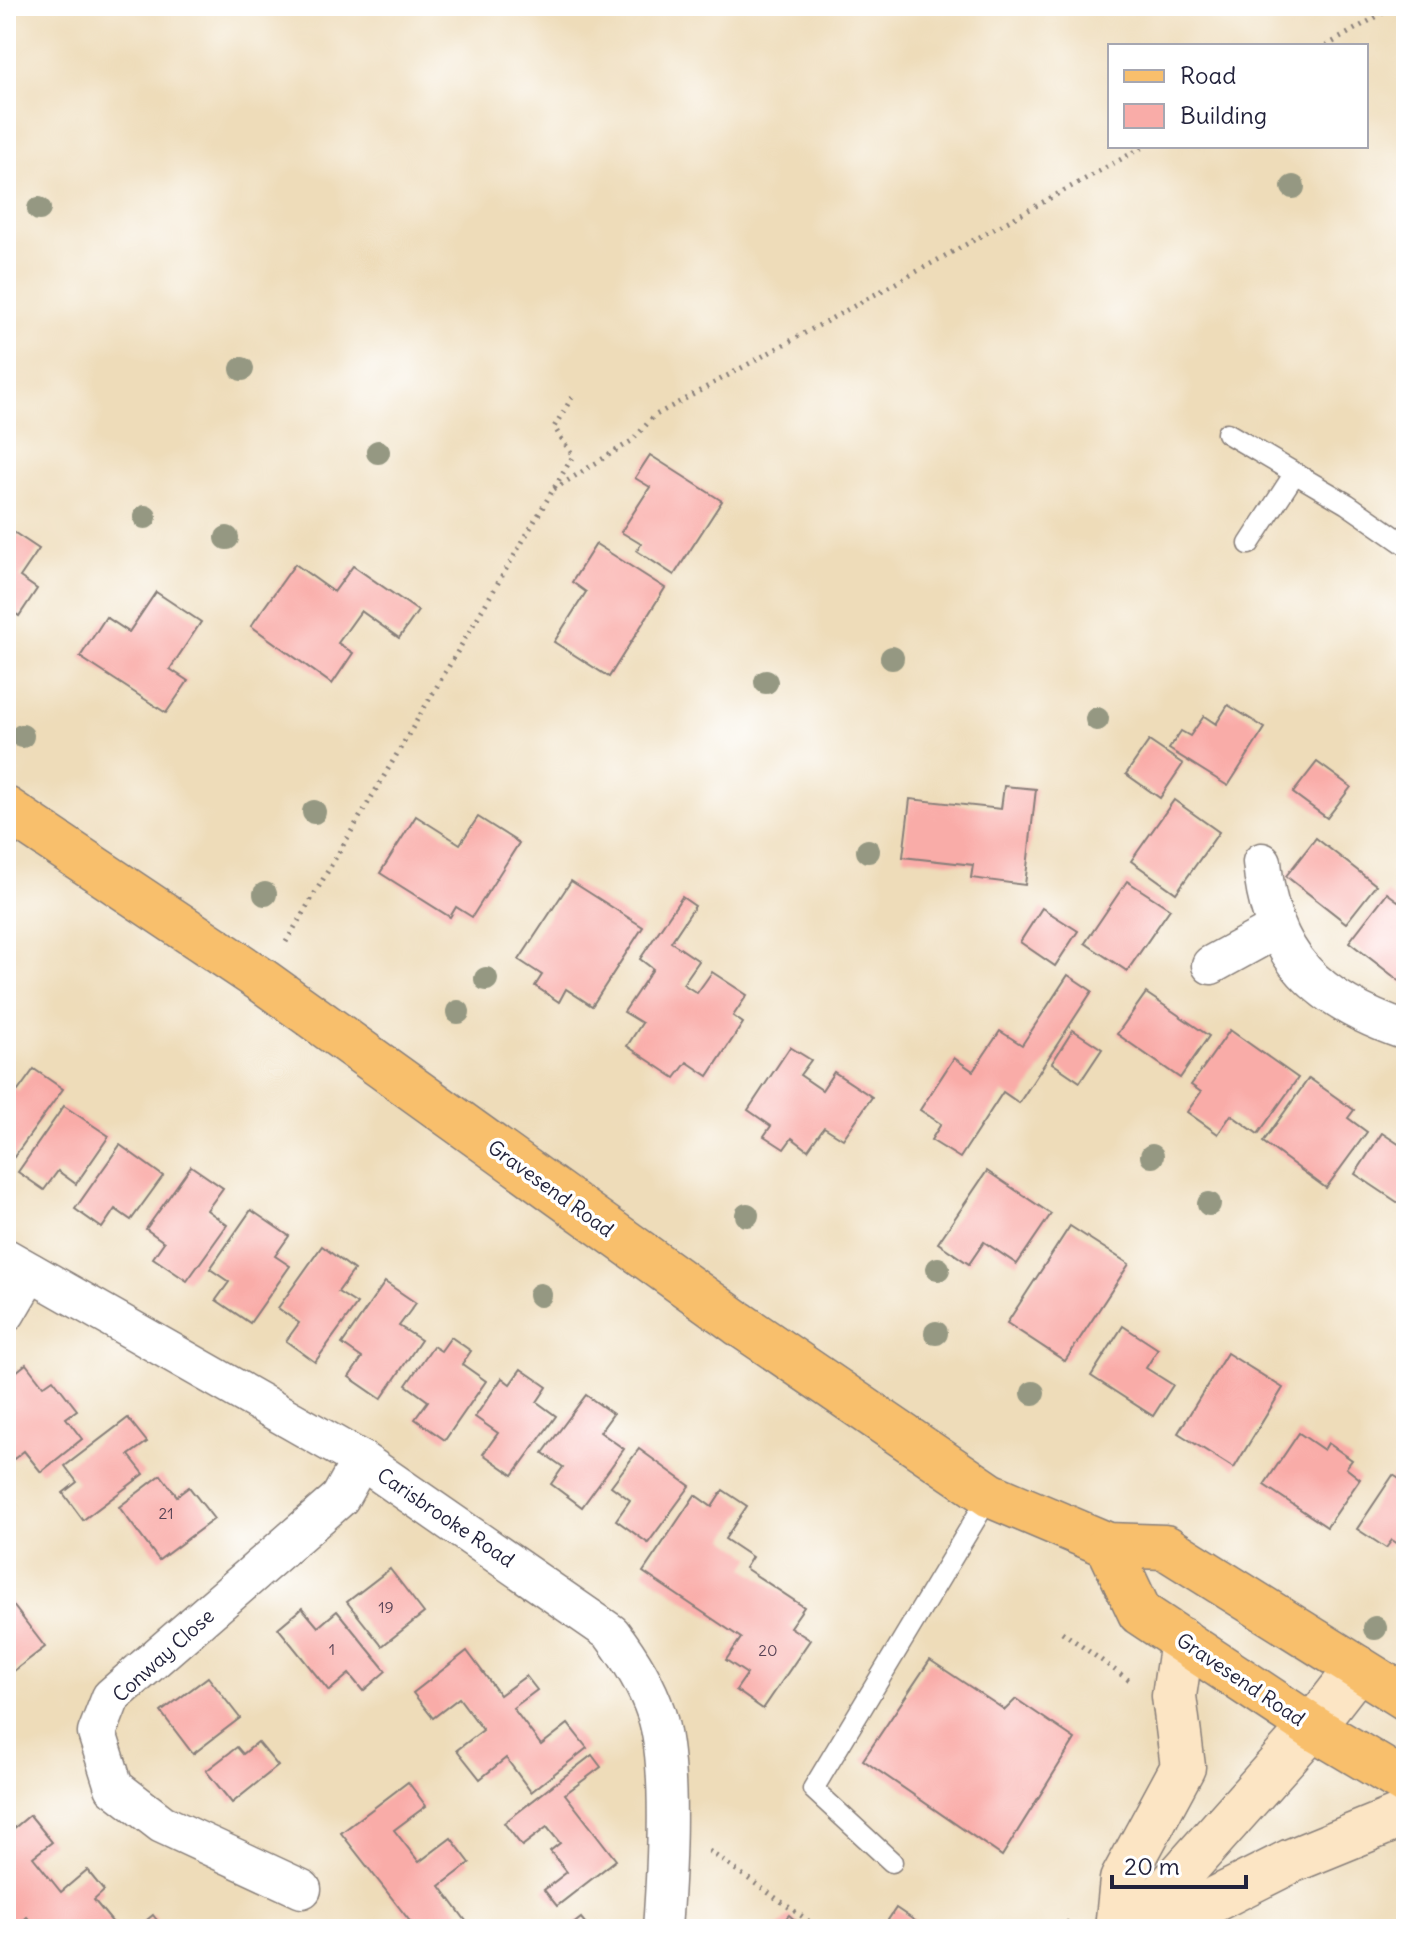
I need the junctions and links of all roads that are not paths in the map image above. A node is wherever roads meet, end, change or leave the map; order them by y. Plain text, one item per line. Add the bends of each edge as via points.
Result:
1 (1227, 433) dead end
2 (1295, 473) junction
3 (1249, 544) dead end
4 (1406, 545) edge
5 (6, 809) edge
6 (1262, 862) dead end
7 (1275, 930) junction
8 (1211, 965) dead end
9 (1406, 1031) edge
10 (18, 1265) edge
11 (6, 1313) edge
12 (361, 1460) junction
13 (990, 1495) junction
14 (1108, 1545) junction
15 (1182, 1640) junction
16 (1358, 1668) junction
17 (1406, 1698) edge
18 (1312, 1727) junction
19 (1406, 1783) edge
20 (1406, 1814) edge
21 (892, 1862) dead end
22 (302, 1889) dead end
23 (662, 1929) edge
24 (1117, 1929) edge
25 (1132, 1929) edge
26 (1156, 1929) edge

1 - 2 lane
2 - 3 lane
2 - 4 lane
5 - 13 main road, Gravesend Road via 263,981 751,1332
6 - 7 street
7 - 8 street
7 - 9 street via 1327,994
10 - 11 street
10 - 12 street, Carisbrooke Road
12 - 22 street, Conway Close via 340,1498 111,1697 97,1733 114,1787 162,1824
12 - 23 street, Carisbrooke Road via 611,1633 636,1665 657,1715 665,1820
13 - 14 main road, Gravesend Road
13 - 21 lane via 813,1789
14 - 15 main road, Gravesend Road via 1140,1613
14 - 16 main road, Gravesend Road via 1165,1547
15 - 18 main road, Gravesend Road
15 - 24 main road via 1174,1696 1183,1767 1122,1880
16 - 17 main road, Gravesend Road
16 - 18 main road
18 - 19 main road, Gravesend Road
18 - 25 main road
20 - 26 main road via 1291,1861

